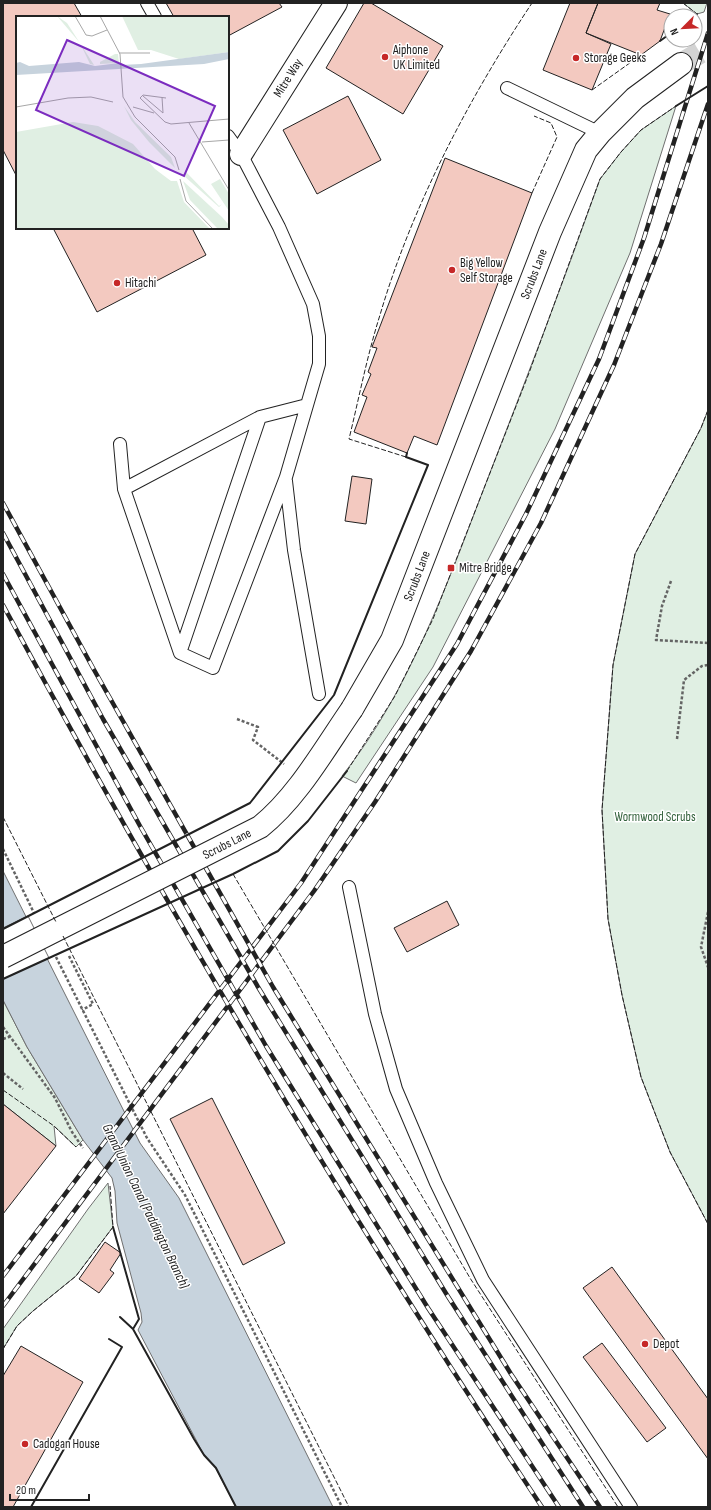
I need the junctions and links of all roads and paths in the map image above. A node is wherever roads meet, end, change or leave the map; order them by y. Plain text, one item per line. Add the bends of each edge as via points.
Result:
1 (147, 3) edge
2 (336, 3) edge
3 (154, 16) edge
4 (681, 64) tunnel mouth
5 (507, 88) dead end
6 (600, 133) junction
7 (229, 137) edge
8 (241, 154) junction
9 (307, 405) junction
10 (260, 417) junction
11 (120, 444) dead end
12 (286, 477) junction
13 (124, 490) junction
14 (671, 581) dead end
15 (708, 643) edge
16 (180, 653) junction
17 (708, 665) edge
18 (319, 694) dead end
19 (237, 719) dead end
20 (677, 739) dead end
21 (282, 762) dead end
22 (3, 849) edge
23 (349, 887) dead end
24 (708, 912) edge
25 (37, 919) dead end
26 (54, 954) dead end
27 (69, 956) dead end
28 (3, 957) edge
29 (708, 967) edge
30 (82, 1010) junction
31 (3, 1027) edge
32 (4, 1031) edge
33 (9, 1037) junction
34 (3, 1039) edge
35 (3, 1073) edge
36 (23, 1089) dead end
37 (82, 1148) dead end
38 (342, 1507) edge
39 (631, 1507) edge

1 - 3 lane
2 - 8 main road, Mitre Way
4 - 6 main road, Scrubs Lane via 635,98
5 - 6 lane
6 - 28 main road, Scrubs Lane, bridge via 586,150 550,232 392,640 352,709 302,781 274,816 260,827
7 - 8 lane
8 - 9 lane via 279,227 313,304 319,336 319,364
9 - 10 lane
9 - 12 lane
10 - 13 lane
10 - 16 lane
11 - 13 lane
12 - 16 lane via 213,668
12 - 18 lane via 294,550
13 - 16 lane
14 - 15 path via 662,606 656,640
17 - 20 path via 702,666 684,680
19 - 21 path via 258,727 253,740
22 - 25 path
23 - 39 lane via 375,1014 396,1089 436,1183 483,1280
24 - 29 path via 701,947
26 - 30 path
27 - 30 path via 93,1004
30 - 38 path via 148,1138 185,1195
31 - 32 path
32 - 33 path
33 - 34 path
33 - 37 path via 55,1098
35 - 36 path

